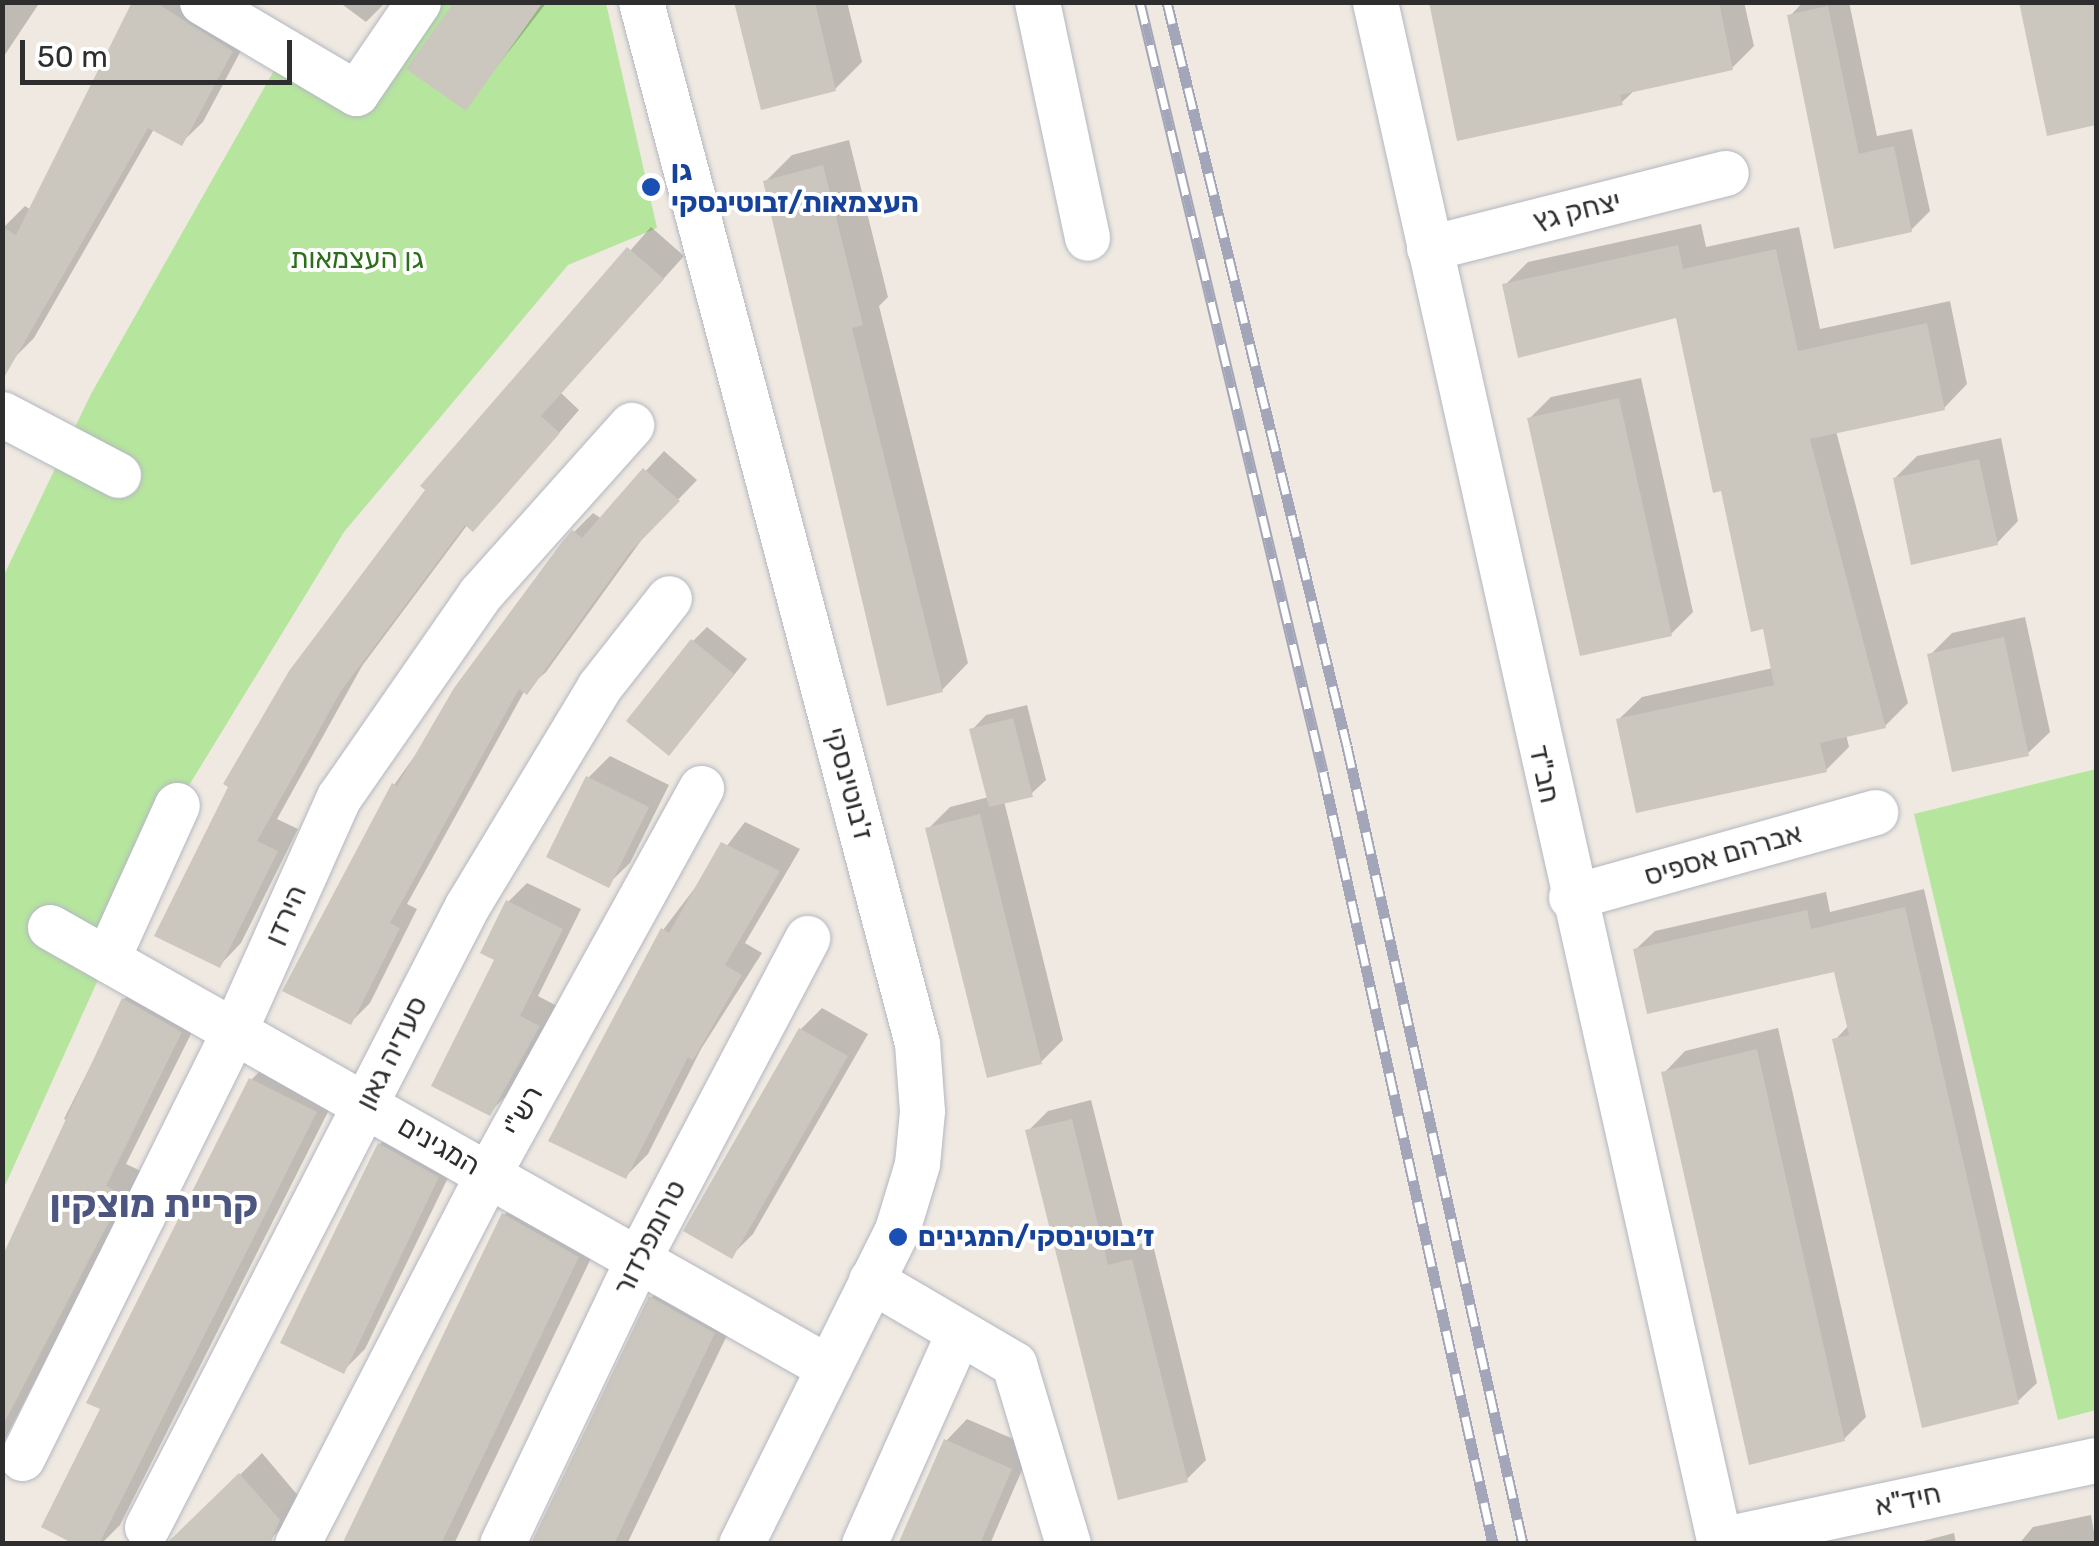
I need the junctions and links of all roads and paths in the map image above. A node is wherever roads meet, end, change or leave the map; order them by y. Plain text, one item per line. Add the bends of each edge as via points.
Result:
1 (202, 2) edge
2 (418, 2) edge
3 (641, 2) edge
4 (1037, 2) edge
5 (1375, 2) edge
6 (1726, 173) dead end
7 (1087, 238) dead end
8 (1429, 248) junction
9 (2, 414) edge
10 (631, 425) dead end
11 (118, 474) dead end
12 (668, 598) dead end
13 (701, 788) dead end
14 (177, 805) dead end
15 (1874, 812) dead end
16 (1571, 898) junction
17 (50, 927) dead end
18 (807, 938) dead end
19 (107, 959) junction
20 (235, 1029) junction
21 (366, 1104) junction
22 (488, 1174) junction
23 (638, 1259) junction
24 (871, 1280) junction
25 (959, 1332) junction
26 (826, 1366) junction
27 (22, 1458) dead end
28 (2096, 1460) edge
29 (148, 1527) dead end
30 (1719, 1542) edge
31 (297, 1544) edge
32 (502, 1544) edge
33 (741, 1544) edge
34 (864, 1544) edge
35 (1068, 1544) edge

1 - 2 street via 356,93
3 - 24 street, ז'בוטינסקי via 917,1043 917,1164 897,1230
4 - 7 street
5 - 8 street, חב"ד
6 - 8 street, יצחק גץ
8 - 16 street, חב"ד
9 - 11 street
10 - 20 street, הירדן via 480,594 339,798
12 - 21 street, סעדיה גאון via 599,687 477,890
13 - 22 street, רש"י
14 - 19 street
15 - 16 street, אברהם אספיס
16 - 30 street, חב"ד
17 - 19 street, המגינים
18 - 23 street, טרומפלדור
19 - 20 street, המגינים
20 - 21 street, המגינים
20 - 27 street, הירדן
21 - 22 street, המגינים
21 - 29 street, סעדיה גאון
22 - 23 street, המגינים
22 - 31 street, רש"י
23 - 26 street, המגינים
23 - 32 street, טרומפלדור
24 - 25 street
24 - 26 street, ז'בוטינסקי
25 - 34 street
25 - 35 street via 1014,1364
26 - 33 street, ז'בוטינסקי
28 - 30 street, חיד"א

